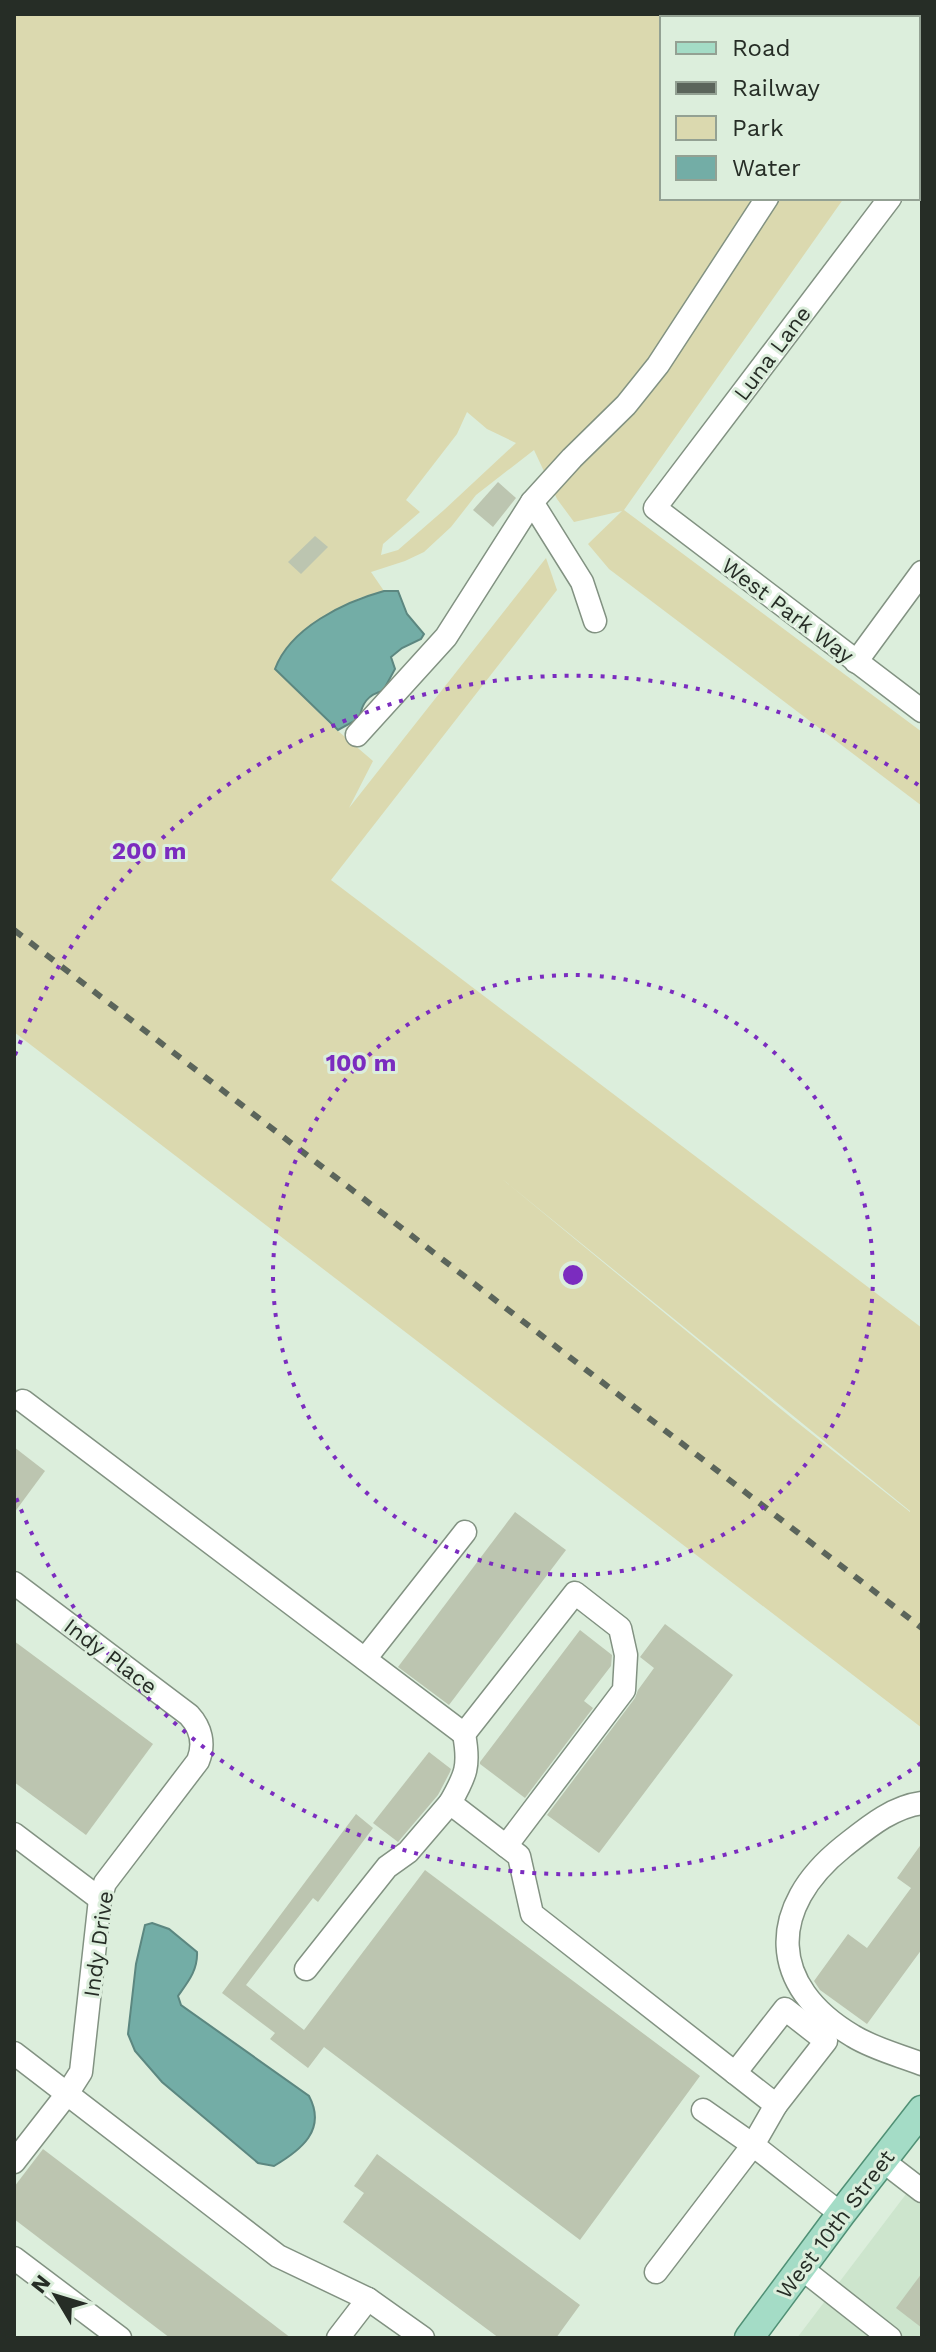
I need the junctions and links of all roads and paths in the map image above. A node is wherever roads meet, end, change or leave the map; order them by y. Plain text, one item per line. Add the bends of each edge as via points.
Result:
1 (766, 200) edge
2 (888, 200) edge
3 (532, 502) junction
4 (655, 508) joint
5 (922, 572) edge
6 (595, 621) dead end
7 (856, 662) junction
8 (922, 711) edge
9 (357, 735) dead end
10 (23, 1401) dead end
11 (465, 1532) dead end
12 (14, 1583) edge
13 (365, 1659) junction
14 (464, 1734) junction
15 (201, 1735) joint
16 (450, 1803) junction
17 (922, 1803) edge
18 (14, 1834) edge
19 (506, 1846) junction
20 (100, 1899) junction
21 (306, 1969) dead end
22 (14, 2053) edge
23 (922, 2064) edge
24 (735, 2073) junction
25 (67, 2094) junction
26 (776, 2105) junction
27 (703, 2110) dead end
28 (922, 2110) edge
29 (753, 2145) junction
30 (883, 2161) junction
31 (14, 2162) edge
32 (922, 2191) edge
33 (841, 2214) junction
34 (14, 2258) edge
35 (801, 2268) junction
36 (656, 2272) dead end
37 (368, 2299) junction
38 (120, 2338) edge
39 (338, 2338) edge
40 (423, 2338) edge
41 (749, 2338) edge
42 (890, 2338) edge

1 - 3 street via 658,365
2 - 4 street, Luna Lane
3 - 6 street via 582,582
3 - 9 street via 446,637
4 - 7 street, West Park Way
5 - 7 street
7 - 8 street, West Park Way
10 - 13 street
11 - 13 street
12 - 15 street, Indy Place via 189,1715
13 - 14 street
14 - 16 street via 466,1776
14 - 19 street via 575,1593 620,1628 626,1655 624,1690
15 - 20 street, Indy Drive via 198,1761 105,1883
16 - 19 street
16 - 21 street via 408,1852 387,1867
17 - 23 street via 877,1821 832,1856 801,1893 789,1919 787,1946 791,1970 805,1997 831,2020 854,2037
18 - 20 street
19 - 24 street via 519,1856 532,1914
20 - 25 street, Indy Drive via 84,2061
22 - 25 street
24 - 26 street
24 - 26 street via 785,2009 826,2041
25 - 31 street, Indy Drive
25 - 37 street via 278,2256
26 - 29 street
27 - 29 street
28 - 30 main road, West 10th Street
29 - 33 street
29 - 36 street
30 - 32 street
30 - 33 main road, West 10th Street
33 - 35 main road, West 10th Street
34 - 38 street
35 - 41 main road, West 10th Street
35 - 42 street
37 - 39 street
37 - 40 street

